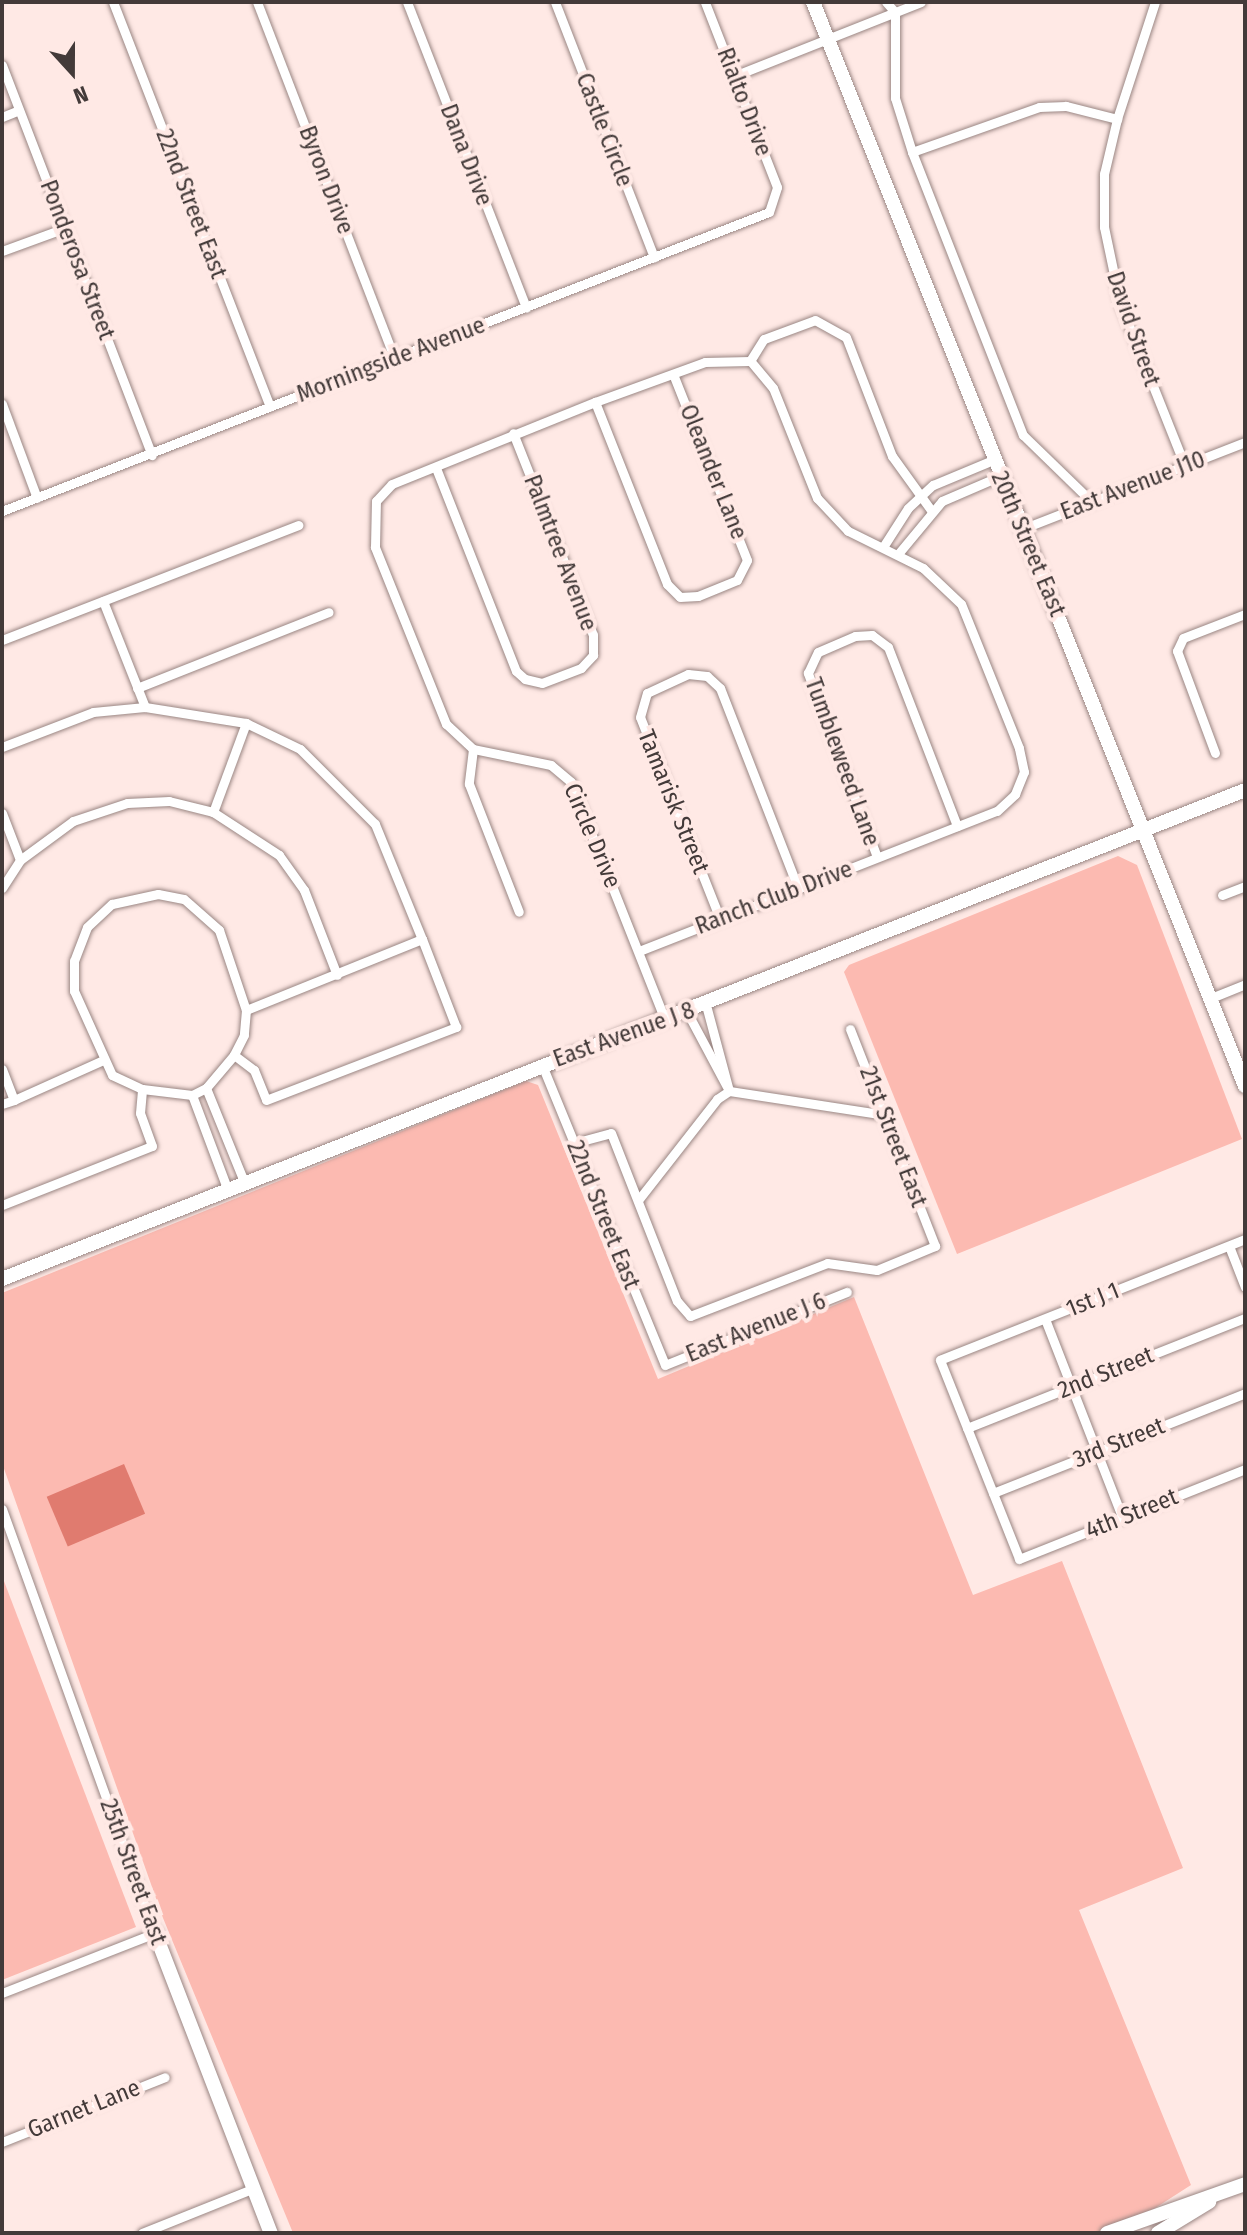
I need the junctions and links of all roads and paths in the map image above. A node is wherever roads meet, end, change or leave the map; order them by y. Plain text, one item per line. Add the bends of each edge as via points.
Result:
1 (113, 2) edge
2 (257, 2) edge
3 (407, 2) edge
4 (555, 2) edge
5 (705, 2) edge
6 (813, 2) edge
7 (886, 2) edge
8 (921, 2) edge
9 (1155, 2) edge
10 (895, 12) junction
11 (828, 40) junction
12 (2, 65) edge
13 (734, 76) junction
14 (19, 110) junction
15 (2, 117) edge
16 (1117, 119) junction
17 (912, 152) junction
18 (776, 203) joint
19 (65, 228) junction
20 (2, 251) edge
21 (654, 257) junction
22 (526, 308) junction
23 (395, 359) junction
24 (750, 361) junction
25 (673, 374) junction
26 (595, 402) junction
27 (2, 404) edge
28 (270, 407) junction
29 (513, 433) junction
30 (1245, 442) edge
31 (152, 455) junction
32 (993, 460) junction
33 (1185, 466) junction
34 (436, 468) junction
35 (1000, 476) junction
36 (920, 497) junction
37 (37, 498) junction
38 (1092, 502) junction
39 (931, 510) junction
40 (2, 511) edge
41 (298, 525) dead end
42 (1022, 529) junction
43 (883, 547) junction
44 (898, 554) junction
45 (103, 601) junction
46 (329, 612) dead end
47 (1245, 614) edge
48 (2, 640) edge
49 (137, 688) junction
50 (145, 707) junction
51 (246, 723) junction
52 (2, 747) edge
53 (473, 749) junction
54 (1215, 753) dead end
55 (1245, 790) edge
56 (213, 812) junction
57 (2, 813) edge
58 (957, 826) junction
59 (1146, 828) junction
60 (877, 857) junction
61 (20, 860) junction
62 (1245, 886) edge
63 (2, 888) edge
64 (798, 888) junction
65 (1222, 895) dead end
66 (519, 912) dead end
67 (720, 919) junction
68 (422, 939) junction
69 (639, 951) junction
70 (337, 975) junction
71 (1245, 984) edge
72 (1211, 998) junction
73 (706, 1005) junction
74 (246, 1010) junction
75 (687, 1012) junction
76 (665, 1020) junction
77 (850, 1029) dead end
78 (234, 1055) junction
79 (101, 1061) junction
80 (542, 1065) junction
81 (2, 1069) edge
82 (1245, 1086) edge
83 (206, 1088) junction
84 (142, 1089) junction
85 (729, 1091) junction
86 (192, 1095) junction
87 (14, 1100) junction
88 (2, 1104) edge
89 (886, 1115) junction
90 (574, 1143) junction
91 (245, 1184) junction
92 (228, 1191) junction
93 (639, 1199) junction
94 (2, 1205) edge
95 (1245, 1239) edge
96 (1229, 1246) junction
97 (2, 1279) edge
98 (1245, 1287) edge
99 (847, 1292) dead end
100 (1245, 1318) edge
101 (1045, 1319) junction
102 (665, 1365) joint
103 (1072, 1387) junction
104 (1245, 1393) edge
105 (967, 1428) junction
106 (1096, 1452) junction
107 (1245, 1469) edge
108 (993, 1493) junction
109 (2, 1509) edge
110 (1122, 1517) junction
111 (155, 1933) junction
112 (2, 1993) edge
113 (165, 2077) dead end
114 (2, 2142) edge
115 (1245, 2184) edge
116 (252, 2189) junction
117 (1224, 2193) junction
118 (142, 2233) edge
119 (271, 2233) edge
120 (1107, 2233) edge
121 (1158, 2233) edge

1 - 28 street, 22nd Street East
2 - 23 street, Byron Drive
3 - 22 street, Dana Drive
4 - 21 street, Castle Circle
5 - 13 street, Rialto Drive
6 - 11 street, 20th Street East
7 - 10 street
8 - 10 street
9 - 16 street, David Street
10 - 11 street
10 - 17 street via 895,98
11 - 13 street
11 - 32 street, 20th Street East
12 - 14 street, Ponderosa Street
13 - 18 street, Rialto Drive via 777,187
14 - 15 street
14 - 19 street, Ponderosa Street
16 - 17 street via 1066,106 1039,107
16 - 33 street, David Street via 1104,174 1110,266
17 - 38 street via 1023,435
18 - 21 street, Morningside Avenue via 769,212
19 - 20 street
19 - 31 street, Ponderosa Street
21 - 22 street, Morningside Avenue
22 - 23 street, Morningside Avenue
23 - 28 street, Morningside Avenue
24 - 25 street via 727,358
24 - 36 street via 764,339 803,323 815,320 836,327 846,337 892,456
24 - 43 street via 773,388 817,498 848,531
25 - 26 street
25 - 26 street, Oleander Lane via 747,560 741,577 698,596 680,597 667,584
26 - 29 street
27 - 37 street
28 - 31 street, Morningside Avenue
29 - 34 street
29 - 34 street, Palmtree Avenue via 594,640 593,655 581,668 542,683 516,671
30 - 33 street, East Avenue J10
31 - 37 street, Morningside Avenue
32 - 35 street, 20th Street East
32 - 36 street via 933,485
33 - 38 street, East Avenue J10
34 - 53 street via 392,484 376,501 375,547 443,718
35 - 39 street
35 - 42 street, 20th Street East
36 - 39 street
36 - 43 street
37 - 40 street, Morningside Avenue
38 - 42 street, East Avenue J10
39 - 44 street
41 - 45 street
42 - 59 street, 20th Street East
43 - 44 street
44 - 58 street, Ranch Club Drive via 938,579 961,604 1019,748 1024,772 1007,804
45 - 48 street
45 - 49 street
46 - 49 street
47 - 54 street via 1183,638 1177,651
49 - 50 street
50 - 51 street
50 - 52 street via 93,712
51 - 56 street
51 - 68 street via 300,749 375,824
53 - 66 street via 469,784
53 - 69 street, Circle Drive via 551,765 571,782
55 - 59 street, East Avenue J 8
56 - 61 street via 169,801 127,803 73,821
56 - 70 street via 279,855 304,890
57 - 61 street
58 - 60 street, Ranch Club Drive
58 - 60 street, Tumbleweed Lane via 888,647 872,635 855,636 818,652 808,673
59 - 72 street, 20th Street East
59 - 73 street, East Avenue J 8
60 - 64 street, Ranch Club Drive
61 - 63 street
62 - 65 street
64 - 67 street, Ranch Club Drive
64 - 67 street, Tamarisk Street via 720,688 707,676 688,674 647,693 640,717
67 - 69 street, Ranch Club Drive
68 - 70 street
68 - 78 street via 456,1027 266,1100 254,1070
69 - 76 street, Circle Drive
70 - 74 street
71 - 72 street
72 - 82 street, 20th Street East
73 - 75 street, East Avenue J 8
73 - 85 street
74 - 78 street via 244,1035
74 - 79 street via 219,930 203,911 184,899 137,895 112,904 87,927 74,961 74,991
75 - 76 street, East Avenue J 8
75 - 85 street
76 - 80 street, East Avenue J 8
77 - 89 street, 21st Street East
78 - 83 street
79 - 84 street via 112,1075
79 - 87 street
80 - 90 street, 22nd Street East
80 - 91 street, East Avenue J 8
81 - 87 street
83 - 86 street
83 - 91 street
84 - 86 street
84 - 94 street via 140,1113 152,1146
85 - 89 street
85 - 93 street via 717,1099
86 - 92 street
87 - 88 street
89 - 93 street, 21st Street East via 935,1246 877,1270 827,1263 690,1316 677,1301
90 - 93 street via 611,1133
90 - 102 street, 22nd Street East
91 - 92 street, East Avenue J 8
92 - 97 street, East Avenue J 8
95 - 96 street, 1st J 1
96 - 98 street
96 - 101 street, 1st J 1
99 - 102 street, East Avenue J 6
100 - 103 street, 2nd Street
101 - 103 street
101 - 105 street, 1st J 1 via 940,1360
103 - 105 street, 2nd Street
103 - 106 street
104 - 106 street, 3rd Street
105 - 108 street
106 - 108 street, 3rd Street
106 - 110 street
107 - 110 street, 4th Street
108 - 110 street, 4th Street via 1019,1559
109 - 111 street, 25th Street East
111 - 112 street
111 - 116 street, 25th Street East
113 - 114 street, Garnet Lane
115 - 117 street
116 - 118 street
116 - 119 street, 25th Street East
117 - 120 street
117 - 121 street

